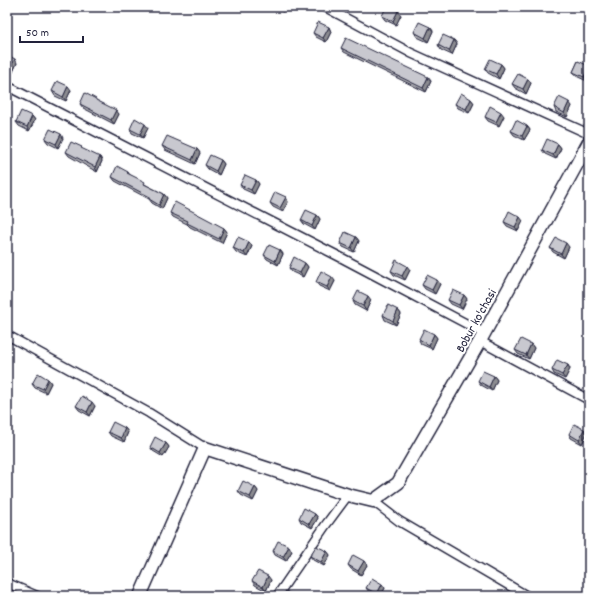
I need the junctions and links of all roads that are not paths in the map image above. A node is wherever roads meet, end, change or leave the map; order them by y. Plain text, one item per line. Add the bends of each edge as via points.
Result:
1 (325, 7) edge
2 (7, 86) edge
3 (589, 134) edge
4 (589, 142) edge
5 (7, 336) edge
6 (482, 337) junction
7 (589, 400) edge
8 (205, 448) junction
9 (348, 495) junction
10 (373, 501) junction
11 (7, 582) edge
12 (37, 596) edge
13 (140, 596) edge
14 (277, 596) edge
15 (527, 596) edge

1 - 3 street via 411,53
2 - 6 street via 342,258
4 - 6 street, Bobur ko'chasi
5 - 8 street via 149,413
6 - 7 street
6 - 10 street, Bobur ko'chasi via 398,483
8 - 9 street
8 - 13 street
9 - 10 street
9 - 14 street
10 - 15 street via 399,521
11 - 12 street

